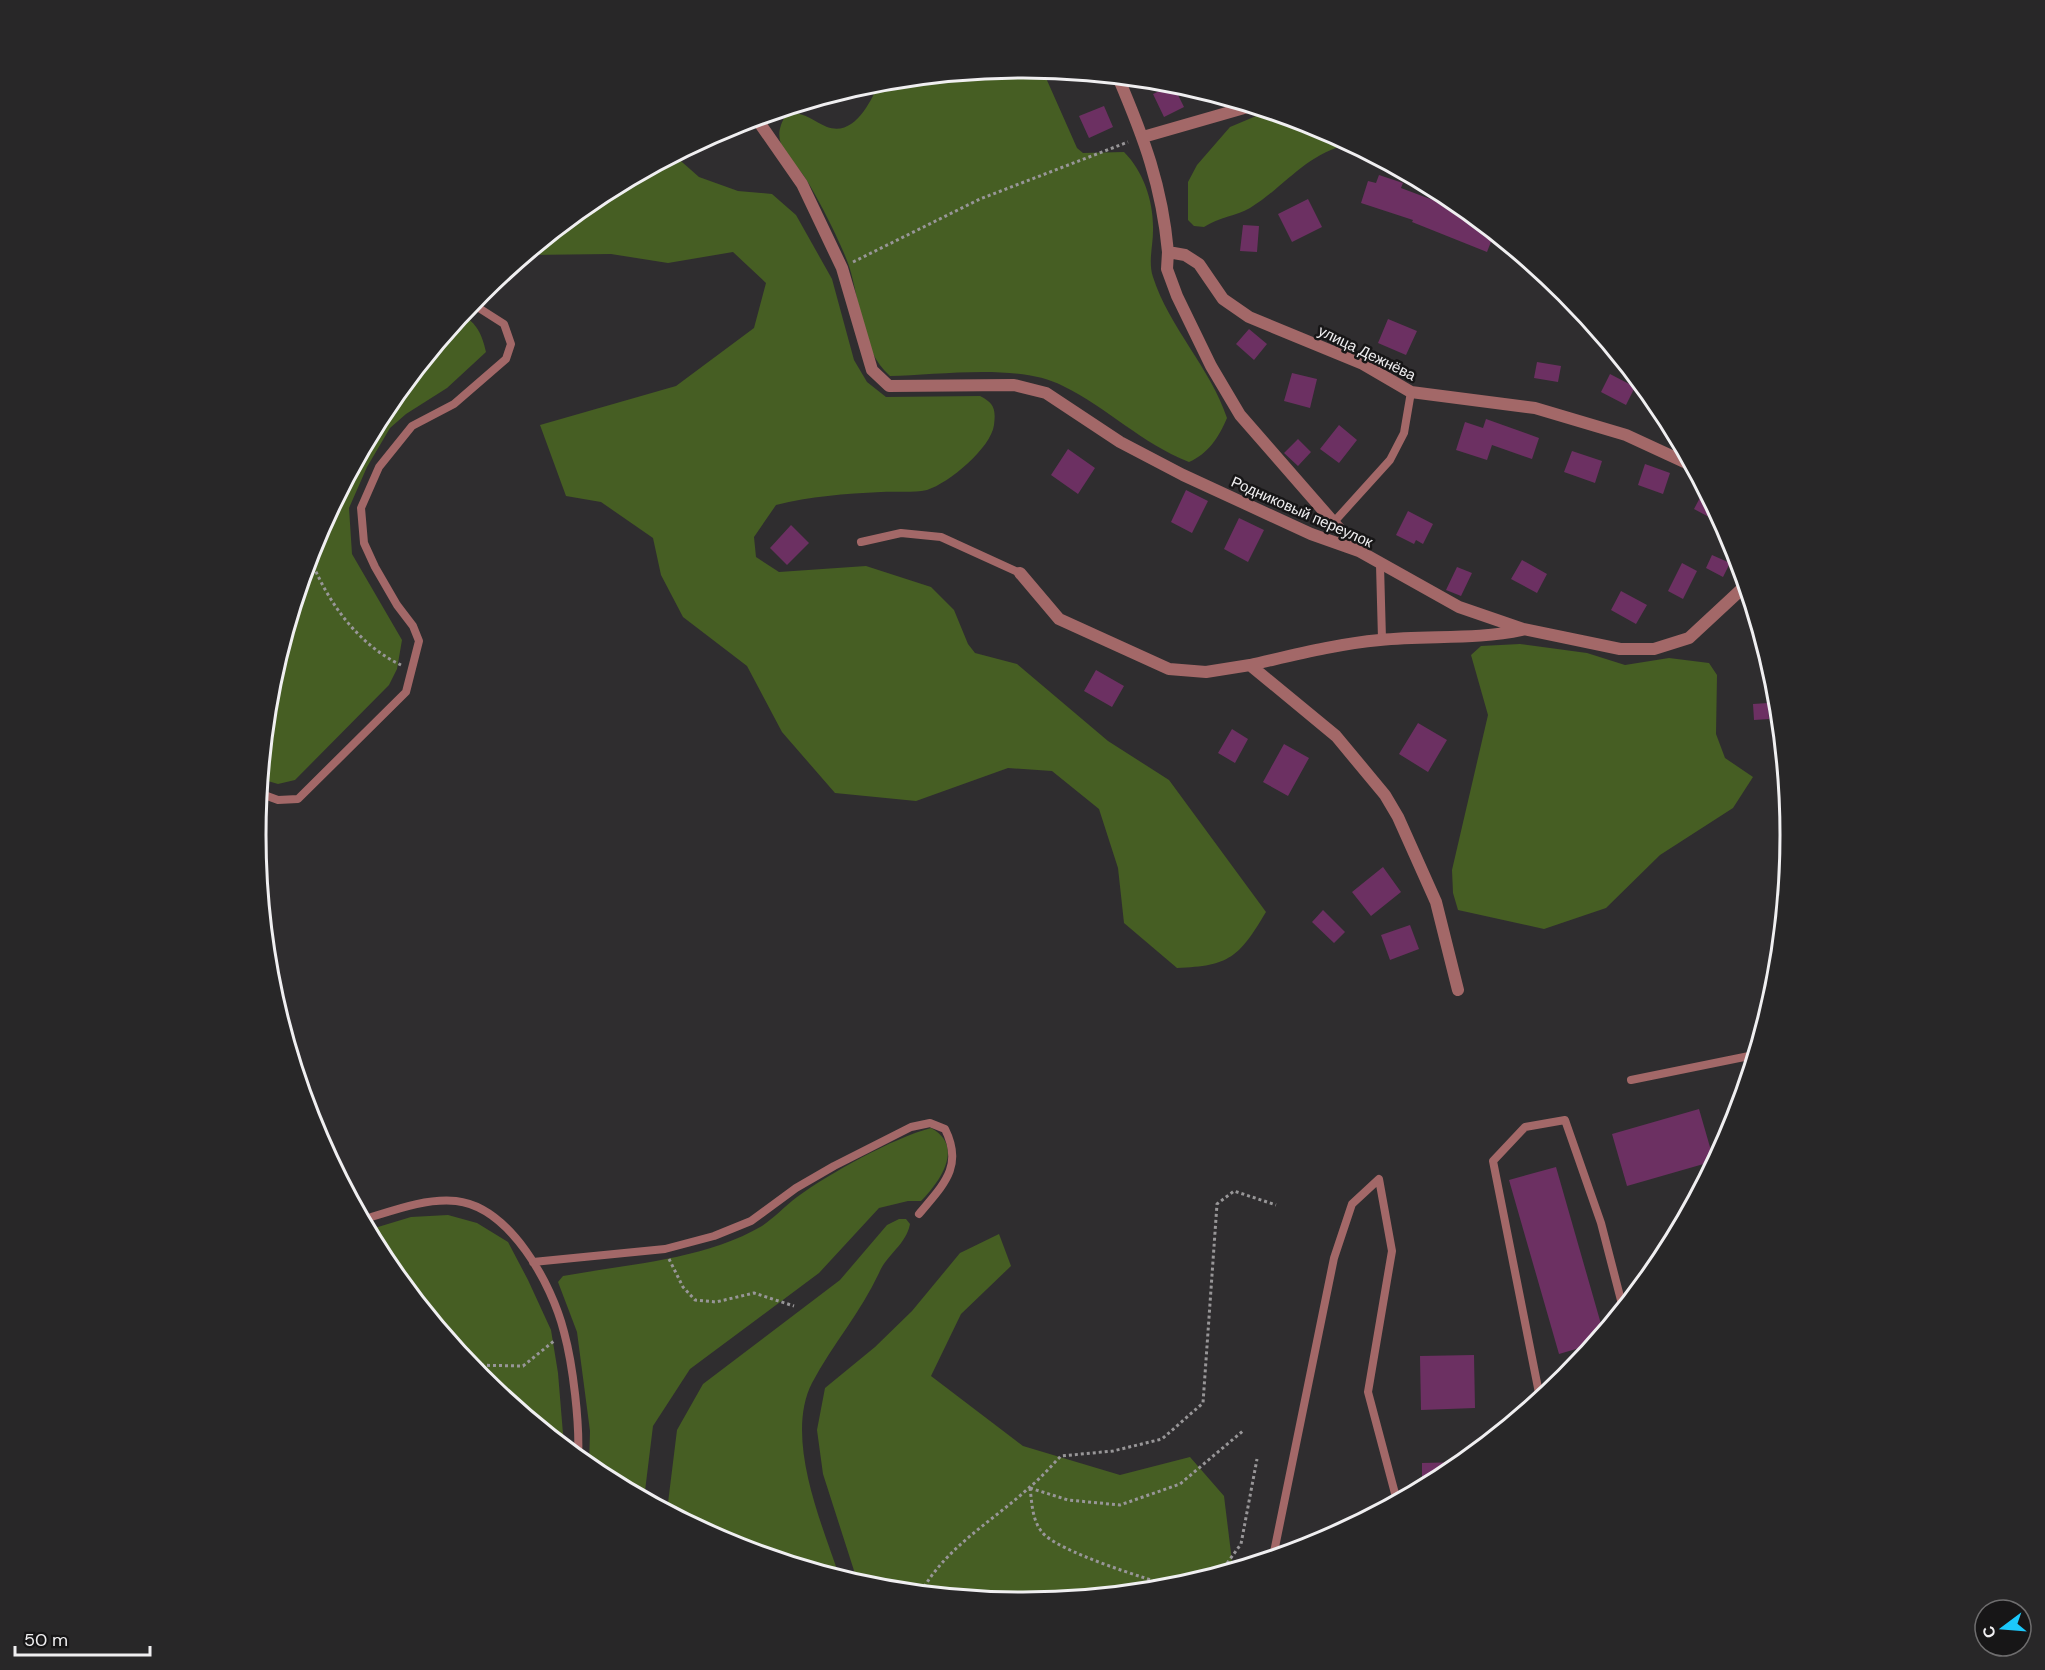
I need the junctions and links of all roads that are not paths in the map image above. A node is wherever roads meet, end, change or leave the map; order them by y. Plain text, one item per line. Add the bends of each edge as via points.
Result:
1 (1121, 84) edge
2 (1238, 110) edge
3 (761, 125) edge
4 (1143, 136) junction
5 (1168, 252) junction
6 (479, 308) edge
7 (1411, 392) junction
8 (1679, 460) edge
9 (1333, 523) junction
10 (861, 542) dead end
11 (1359, 551) junction
12 (1380, 564) junction
13 (1020, 573) joint
14 (1739, 592) edge
15 (1523, 629) junction
16 (1382, 639) junction
17 (1250, 665) junction
18 (267, 796) edge
19 (1458, 990) dead end
20 (1746, 1057) edge
21 (1631, 1080) dead end
22 (919, 1214) dead end
23 (370, 1218) edge
24 (533, 1262) junction
25 (1621, 1299) edge
26 (1538, 1389) edge
27 (578, 1448) edge
28 (1395, 1494) edge
29 (1275, 1549) edge

1 - 4 street
2 - 4 street
3 - 11 street, Родниковый переулок via 802,184 842,268 872,370 889,386 1014,386 1046,393 1120,442 1183,475 1311,534
4 - 5 street via 1164,207
5 - 7 street, улица Дежнёва via 1185,255 1199,264 1223,299 1249,316 1363,364
5 - 9 street via 1167,269 1177,296 1240,415 1282,459
6 - 18 lane via 504,324 511,344 506,359 454,404 412,426 379,466 361,508 364,543 419,641 406,693 298,799
7 - 8 street, улица Дежнёва via 1535,408 1626,435
7 - 9 lane via 1404,433 1390,460
9 - 11 street
10 - 13 lane via 901,533 941,537
11 - 12 street, Родниковый переулок
12 - 15 street, Родниковый переулок via 1459,607
12 - 16 lane
13 - 17 street via 1059,619 1169,669 1206,672
14 - 15 street, Родниковый переулок via 1689,638 1654,650 1620,649
15 - 16 street via 1500,635
16 - 17 street
17 - 19 street via 1336,736 1385,795 1436,902
20 - 21 lane
22 - 24 lane via 946,1183 954,1160 945,1129 930,1123 911,1127 834,1166 752,1221 714,1236 665,1249
23 - 24 lane via 410,1205 456,1201 484,1210 506,1226
24 - 27 lane via 564,1332
25 - 26 lane via 1601,1222 1565,1120 1525,1127 1493,1161
28 - 29 lane via 1368,1392 1392,1251 1379,1179 1352,1204 1334,1258

